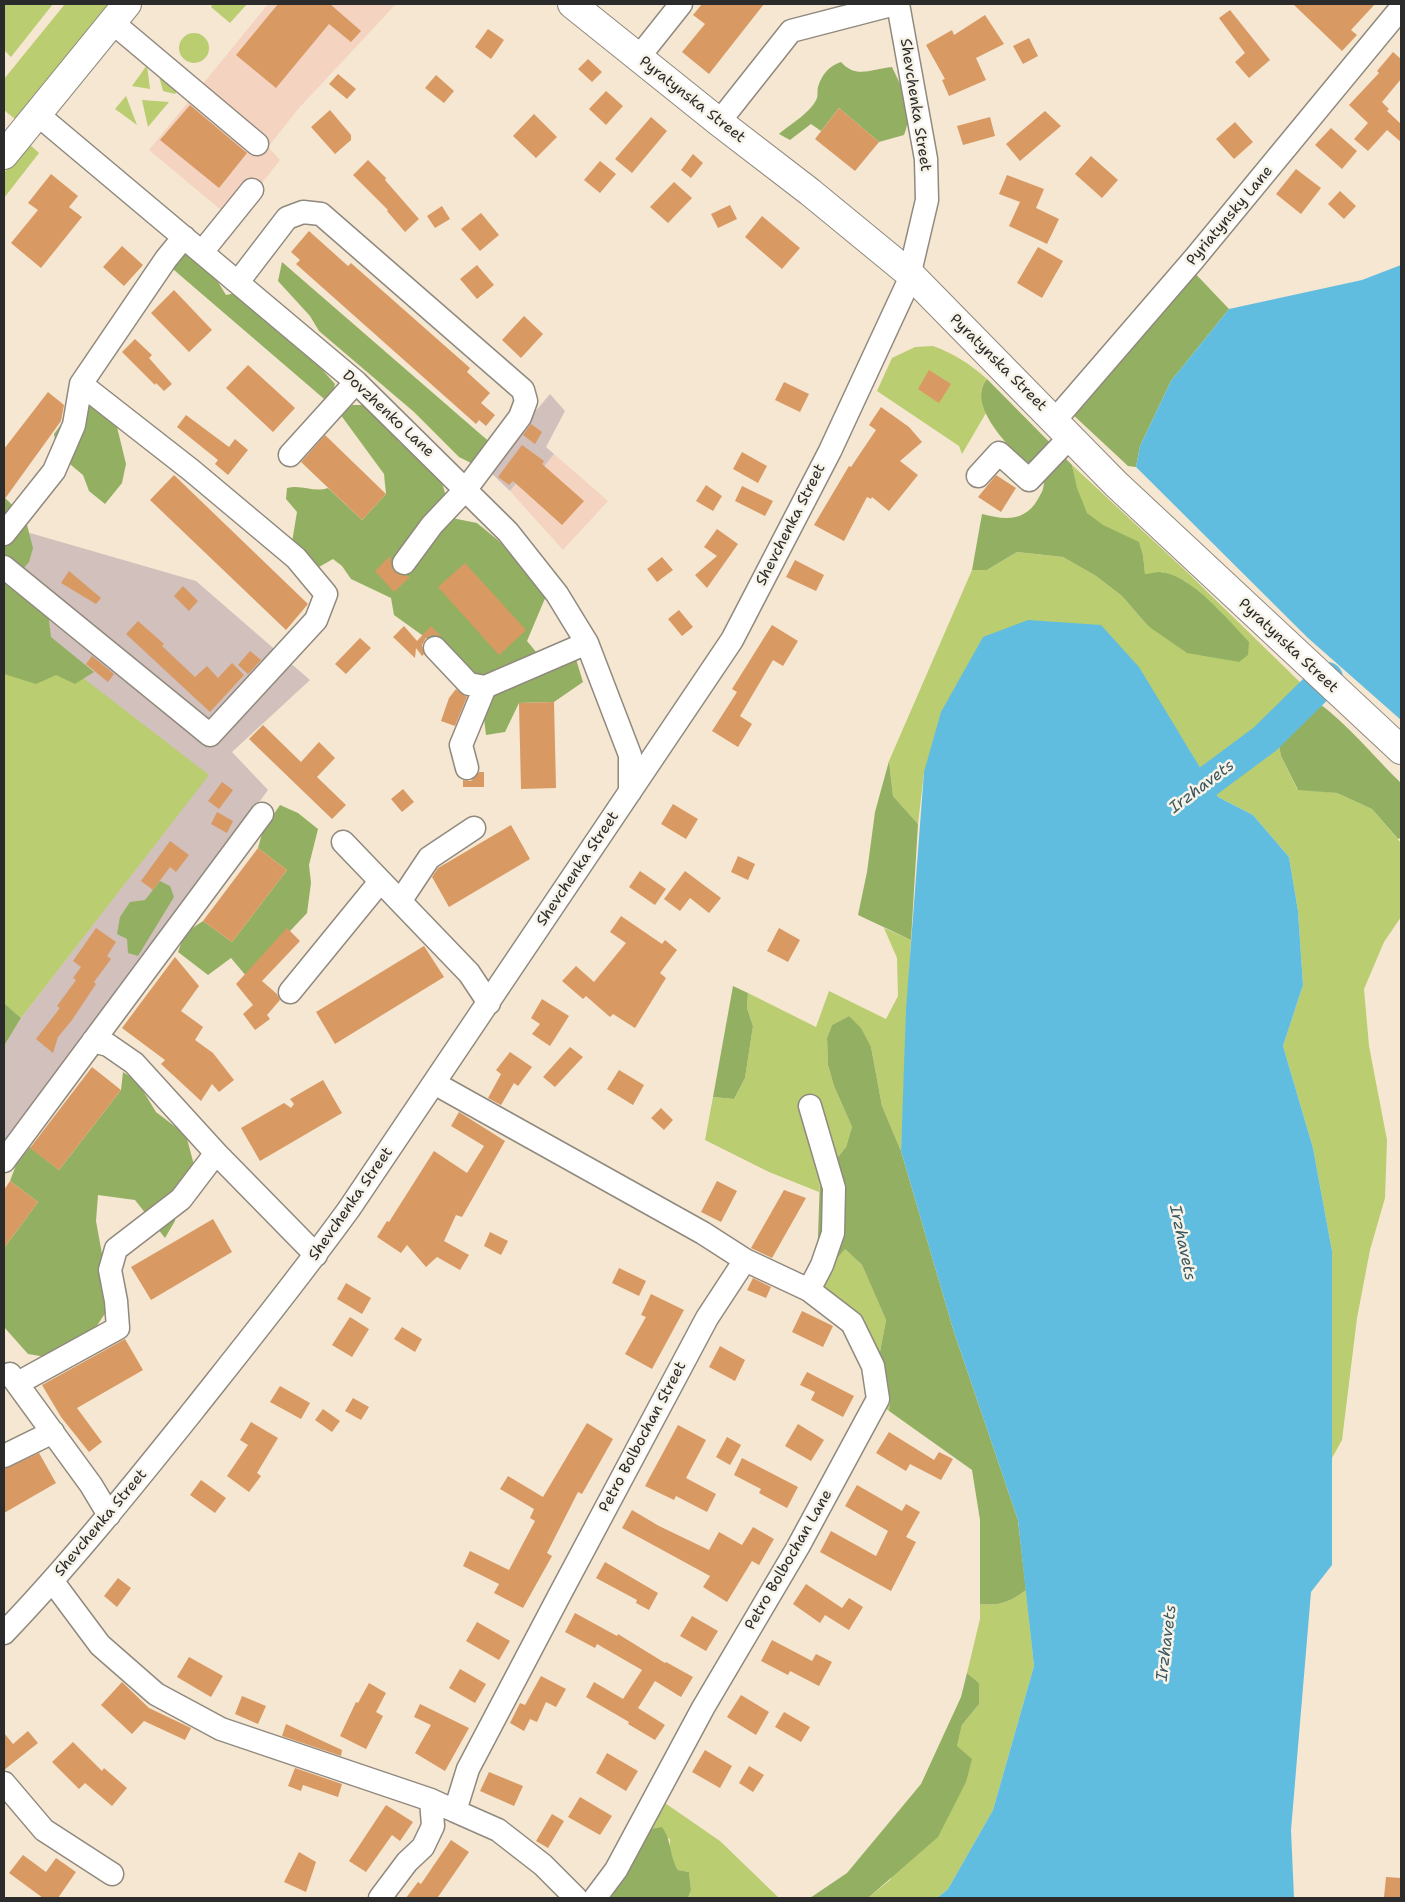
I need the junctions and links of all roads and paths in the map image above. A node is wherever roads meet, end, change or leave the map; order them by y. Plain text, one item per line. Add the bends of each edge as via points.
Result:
1 (572, 4) edge
2 (681, 4) edge
3 (897, 4) edge
4 (1401, 8) edge
5 (120, 13) edge
6 (638, 58) junction
7 (37, 114) junction
8 (719, 122) junction
9 (257, 144) dead end
10 (4, 155) edge
11 (252, 190) dead end
12 (184, 237) junction
13 (202, 252) junction
14 (911, 275) junction
15 (238, 282) junction
16 (356, 382) junction
17 (81, 384) junction
18 (1063, 428) junction
19 (290, 455) dead end
20 (978, 476) dead end
21 (466, 488) junction
22 (4, 534) edge
23 (404, 563) dead end
24 (4, 567) edge
25 (586, 643) junction
26 (435, 648) dead end
27 (485, 687) junction
28 (1401, 750) edge
29 (467, 768) dead end
30 (630, 792) junction
31 (262, 814) dead end
32 (474, 828) dead end
33 (343, 842) dead end
34 (379, 883) junction
35 (401, 900) junction
36 (290, 992) dead end
37 (489, 1003) junction
38 (93, 1041) junction
39 (434, 1082) junction
40 (810, 1106) dead end
41 (216, 1153) junction
42 (4, 1162) edge
43 (316, 1255) junction
44 (745, 1260) junction
45 (810, 1290) junction
46 (11, 1380) edge
47 (53, 1432) junction
48 (4, 1456) edge
49 (109, 1515) junction
50 (52, 1582) junction
51 (4, 1633) edge
52 (4, 1783) edge
53 (431, 1800) junction
54 (456, 1810) junction
55 (112, 1874) dead end
56 (380, 1898) edge
57 (576, 1898) edge
58 (595, 1898) edge

1 - 6 main road, Pyratynska Street
2 - 6 street
3 - 8 street via 791,31
3 - 14 street, Shevchenka Street via 926,159 927,200
4 - 18 street, Pyriatynsky Lane via 1194,259
5 - 7 main road
5 - 9 street
6 - 8 main road, Pyratynska Street
7 - 10 main road
7 - 12 street, Dovzhenko Lane
8 - 14 main road, Pyratynska Street
11 - 13 street
12 - 13 street, Dovzhenko Lane
12 - 17 street via 166,258
13 - 15 street, Dovzhenko Lane
14 - 18 main road, Pyratynska Street
14 - 30 street, Shevchenka Street via 830,451 732,640
15 - 16 street, Dovzhenko Lane
15 - 21 street via 287,218 303,212 321,214 523,390 526,402 520,417
16 - 19 street
16 - 21 street, Dovzhenko Lane
17 - 22 street via 74,425 54,471
17 - 24 street via 296,558 326,594 316,620 210,735
18 - 20 street, Pyriatynsky Lane via 1029,480 999,453
18 - 28 main road, Pyratynska Street via 1116,484
21 - 23 street
21 - 25 street, Dovzhenko Lane via 508,532 557,594
25 - 27 street
25 - 30 street, Dovzhenko Lane via 630,755
26 - 27 street via 469,684
27 - 29 street via 461,744
30 - 37 street, Shevchenka Street
31 - 38 street
32 - 35 street via 429,858
33 - 34 street
34 - 35 street
34 - 36 street
35 - 37 street via 469,973
37 - 39 street, Shevchenka Street
38 - 41 street via 108,1045 134,1063
38 - 42 street
39 - 43 street, Shevchenka Street
39 - 44 street via 703,1233
40 - 45 street via 834,1188 833,1234
41 - 43 street
41 - 46 street via 181,1199 116,1249 110,1270 118,1328
43 - 49 street, Shevchenka Street
44 - 45 street, Petro Bolbochan Lane
44 - 54 street, Petro Bolbochan Street via 707,1318 558,1596 468,1769
45 - 58 street, Petro Bolbochan Lane via 852,1323 873,1366 878,1399 798,1547 703,1708 616,1870
46 - 47 street
47 - 48 street
47 - 49 street
49 - 50 street, Shevchenka Street
50 - 51 street, Shevchenka Street
50 - 53 street via 100,1645 156,1694 221,1729
52 - 55 street via 44,1830
53 - 54 street
53 - 56 street via 434,1826 423,1847 407,1862
54 - 57 street via 498,1830 543,1865

